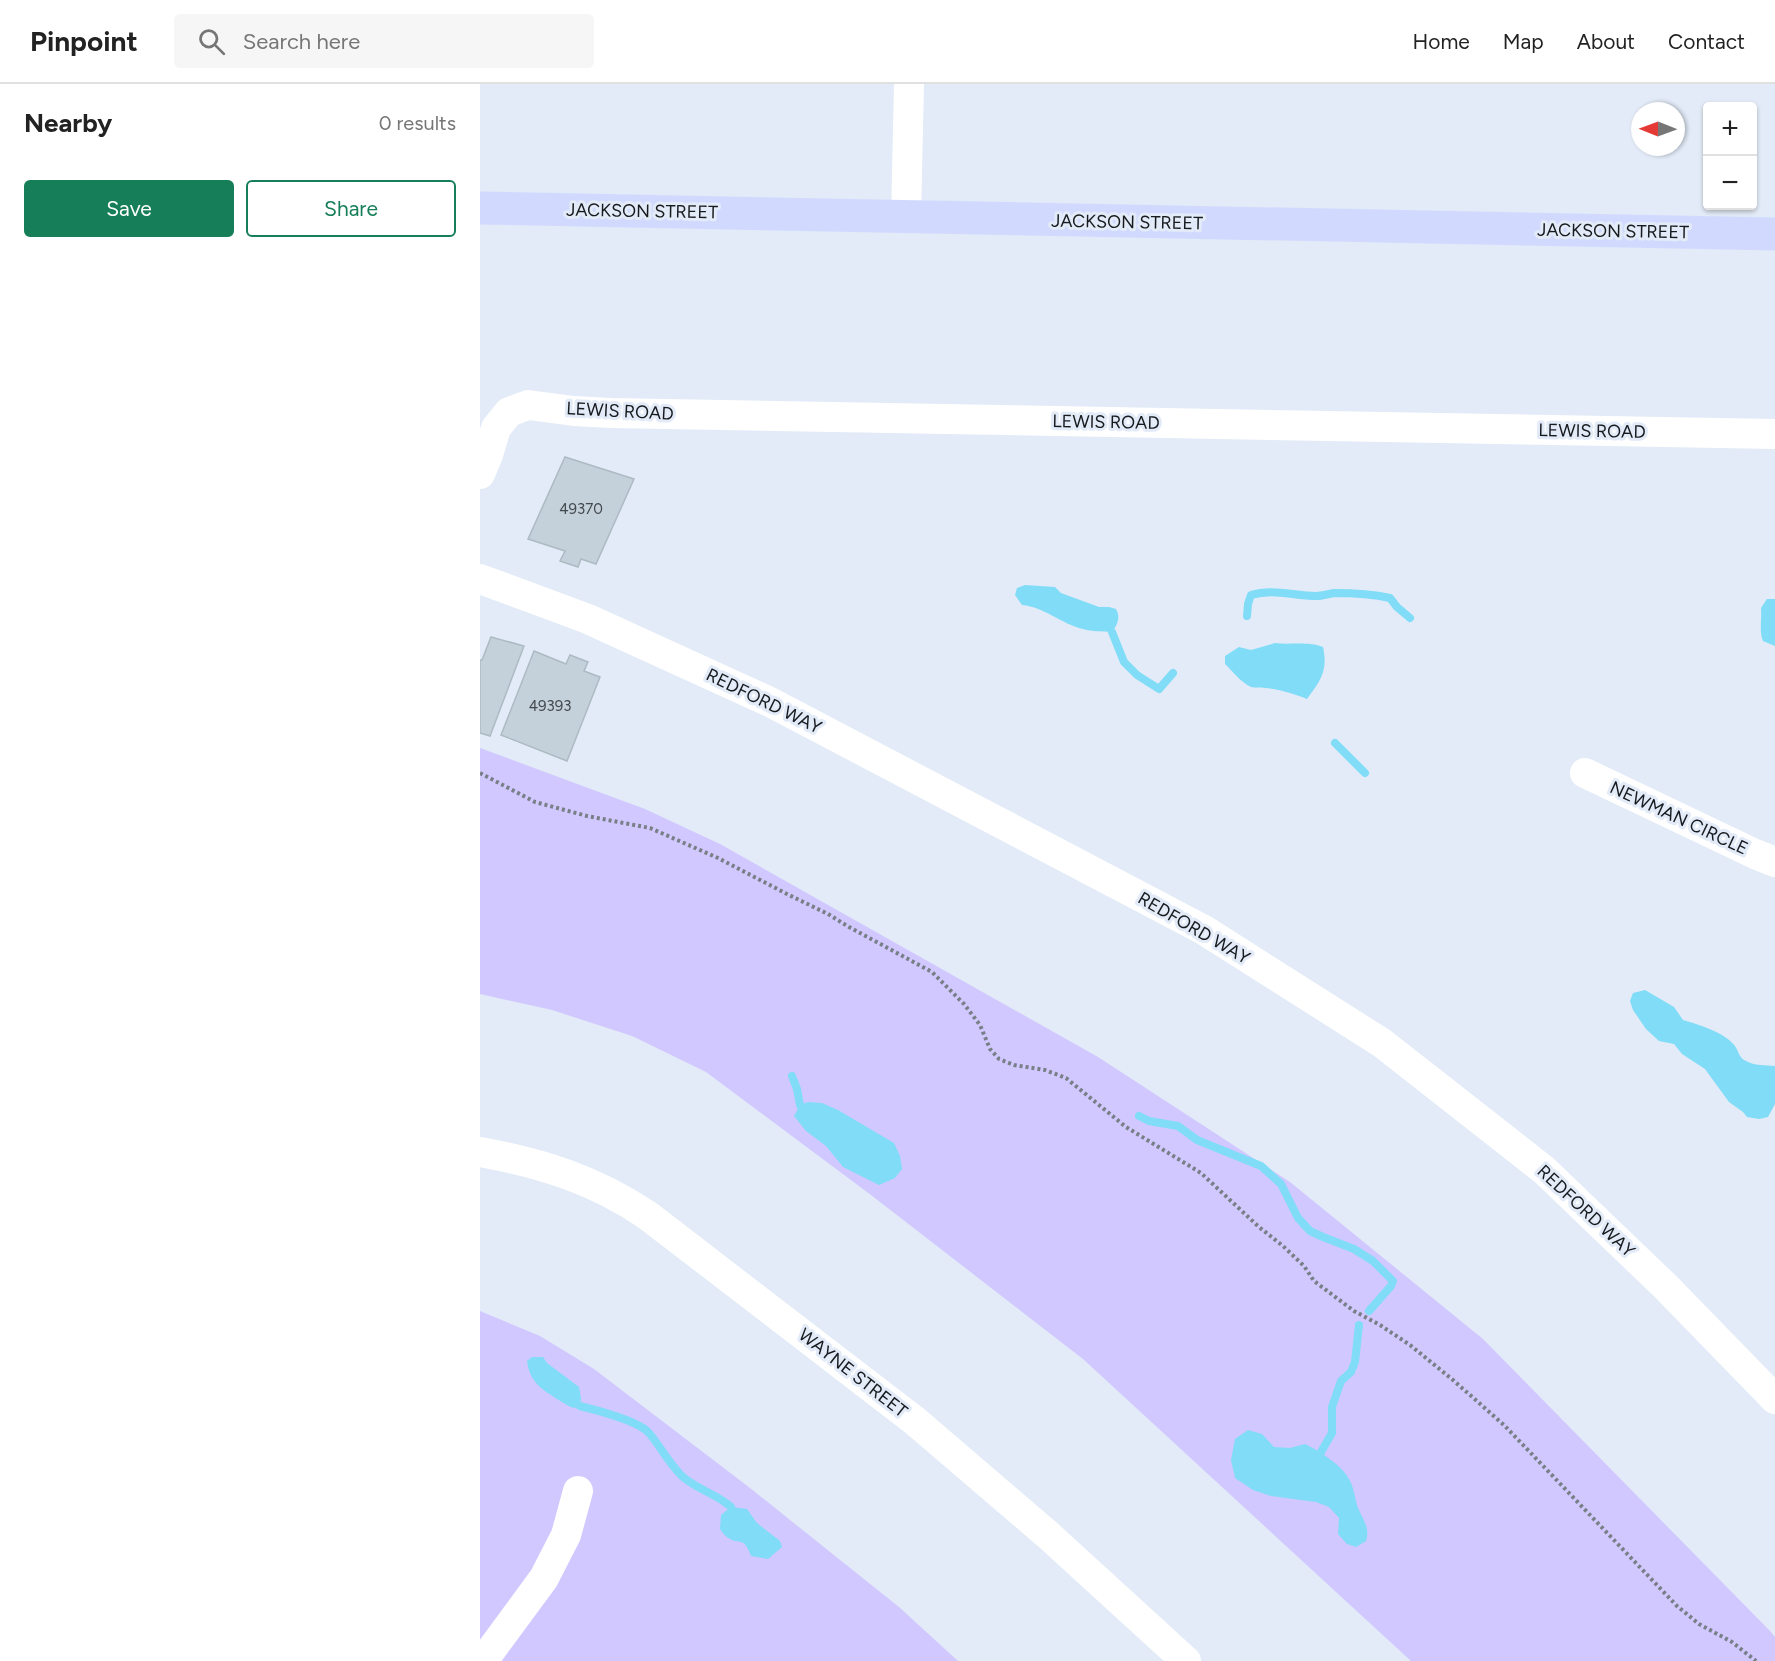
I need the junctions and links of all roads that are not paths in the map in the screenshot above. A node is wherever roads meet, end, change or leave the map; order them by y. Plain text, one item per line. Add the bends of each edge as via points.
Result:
1 (909, 84) edge
2 (480, 208) edge
3 (906, 217) junction
4 (1775, 234) edge
5 (1775, 434) edge
6 (480, 474) edge
7 (480, 579) edge
8 (1585, 773) dead end
9 (1775, 862) edge
10 (480, 1152) edge
11 (1775, 1399) edge
12 (578, 1491) dead end
13 (483, 1661) edge
14 (1186, 1661) edge

1 - 3 street
2 - 3 main road, JACKSON STREET
3 - 4 main road, JACKSON STREET
5 - 6 street, LEWIS ROAD via 622,413 528,405 508,412 496,428
7 - 11 street, REDFORD WAY via 588,620 770,702 1204,930 1382,1043 1544,1170
8 - 9 street, NEWMAN CIRCLE
10 - 14 street, WAYNE STREET via 536,1163 594,1184 647,1215 915,1422 1048,1535
12 - 13 street via 566,1535 544,1578

